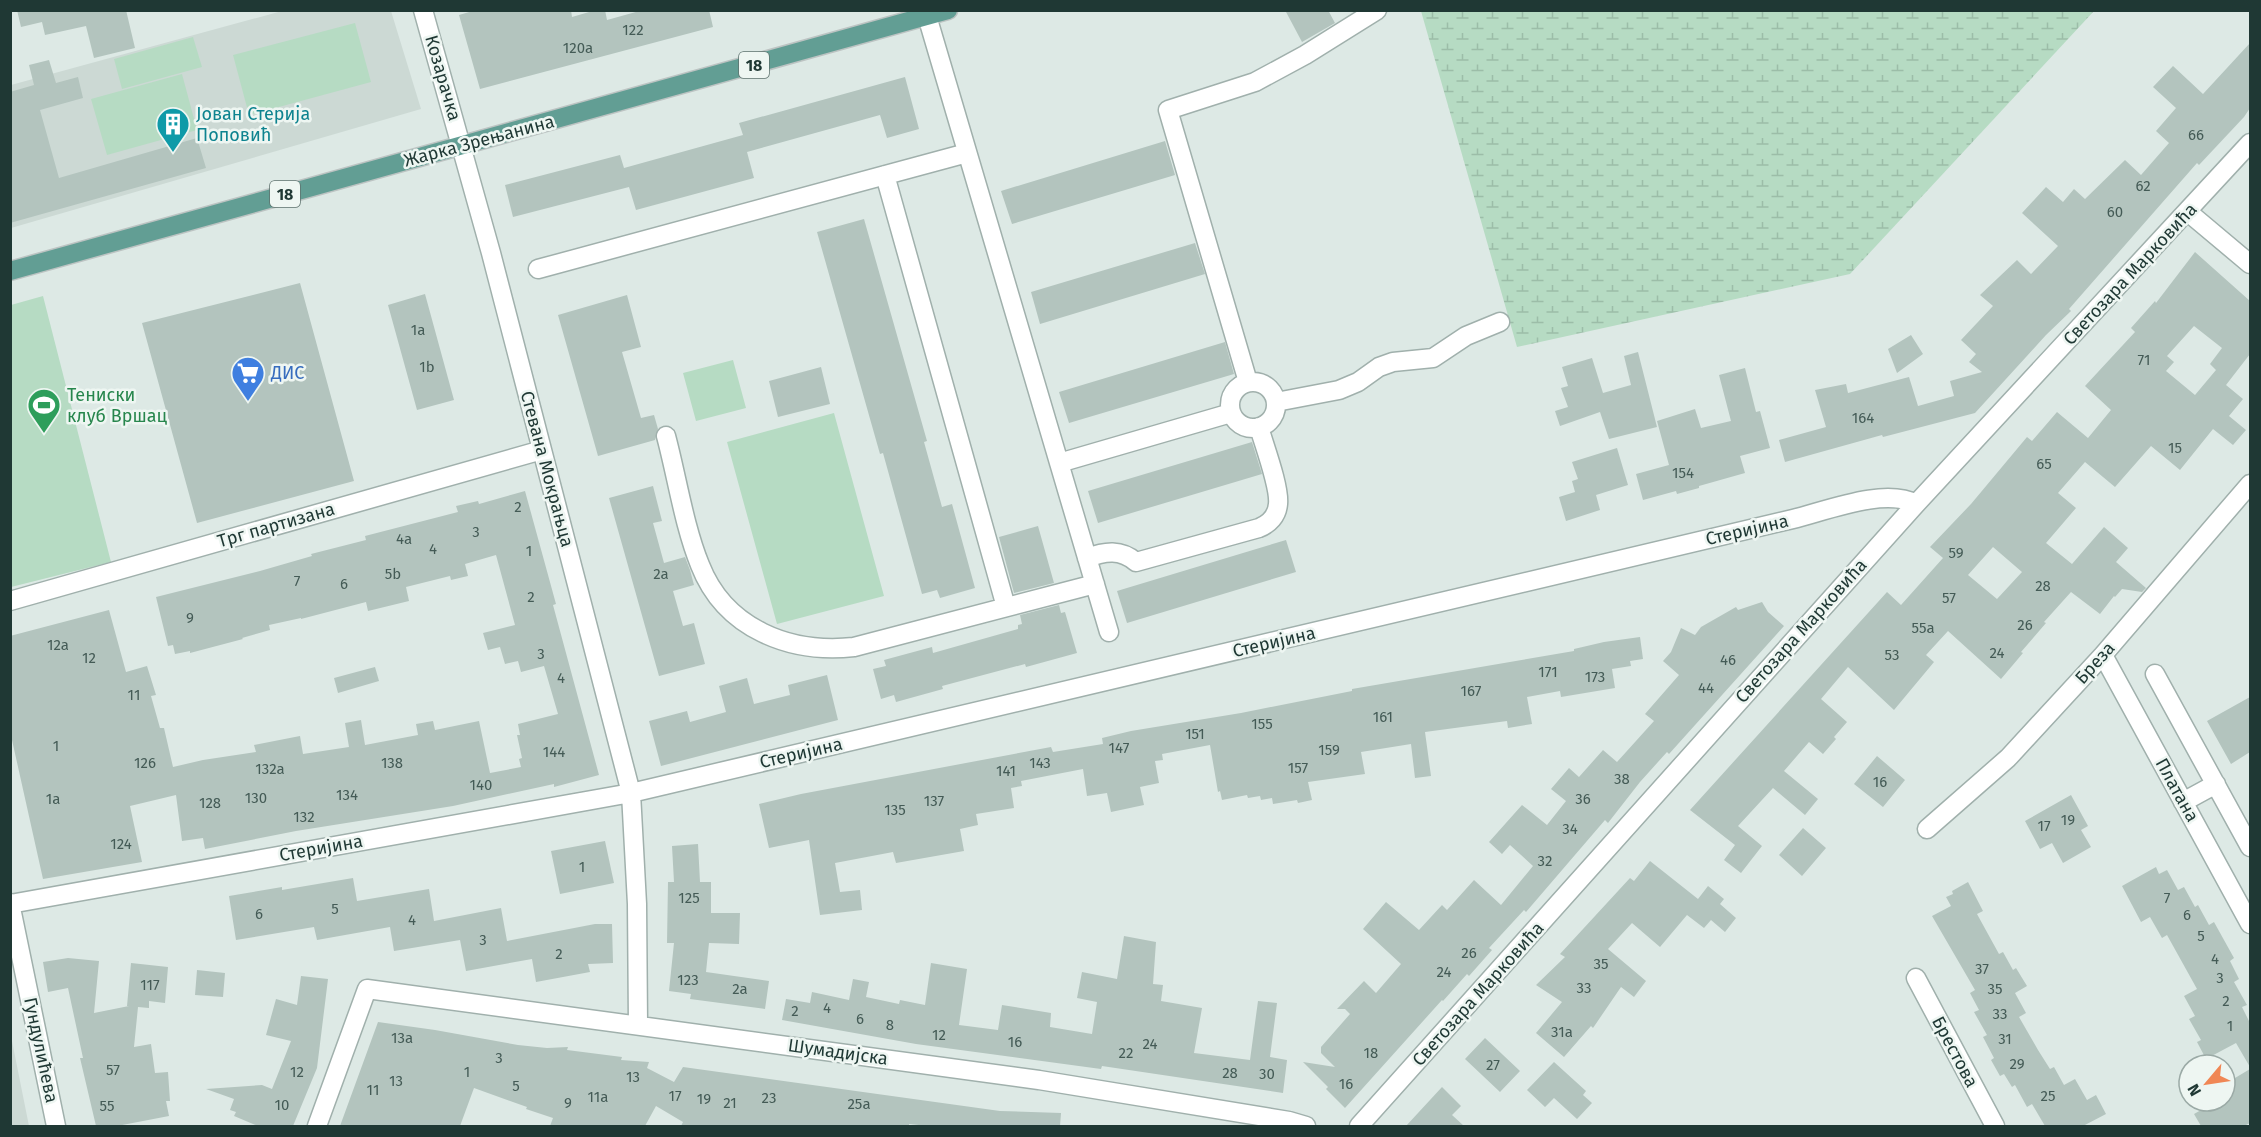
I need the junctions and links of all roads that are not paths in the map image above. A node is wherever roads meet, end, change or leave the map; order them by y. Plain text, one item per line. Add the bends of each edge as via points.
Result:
1 (423, 10) edge
2 (948, 10) edge
3 (1377, 10) edge
4 (927, 16) junction
5 (2250, 143) edge
6 (462, 145) junction
7 (967, 153) junction
8 (885, 175) junction
9 (2188, 212) junction
10 (2250, 264) edge
11 (538, 269) dead end
12 (10, 271) edge
13 (1500, 322) dead end
14 (1248, 382) junction
15 (1276, 402) junction
16 (1231, 413) junction
17 (1259, 427) junction
18 (666, 436) dead end
19 (542, 450) junction
20 (1059, 463) junction
21 (2250, 484) edge
22 (1916, 504) junction
23 (1087, 558) junction
24 (1095, 584) junction
25 (10, 601) edge
26 (1006, 607) junction
27 (1109, 632) dead end
28 (2103, 655) junction
29 (2155, 674) dead end
30 (2216, 784) junction
31 (631, 793) junction
32 (2183, 802) junction
33 (1927, 829) dead end
34 (2250, 847) edge
35 (11, 903) edge
36 (2250, 924) edge
37 (1916, 978) dead end
38 (638, 1024) junction
39 (57, 1126) edge
40 (317, 1126) edge
41 (1306, 1126) edge
42 (1359, 1126) edge
43 (1995, 1126) edge

1 - 6 street, Козарачка
2 - 4 main road, Жарка Зрењанина / 18
3 - 14 street via 1255,82 1168,110
4 - 6 main road, Жарка Зрењанина / 18
4 - 7 street
5 - 9 street, Светозара Марковића
6 - 12 main road, Жарка Зрењанина / 18
6 - 19 street, Стевана Мокрањца
7 - 8 street
7 - 20 street
8 - 11 street
8 - 26 street
9 - 10 street
9 - 22 street, Светозара Марковића
13 - 15 street via 1466,336 1433,358 1394,362 1349,387
14 - 15 street via 1263,384
14 - 16 street via 1234,390 1229,405
15 - 17 street via 1273,417
16 - 17 street via 1242,425
16 - 20 street
17 - 23 street via 1278,495 1276,512 1269,523 1136,562 1115,552
18 - 26 street via 700,566 730,611 760,632 794,645 844,648
19 - 25 street, Трг партизана
19 - 31 street, Стевана Мокрањца
20 - 23 street
21 - 28 street, Бреза
22 - 31 street, Стеријина via 1895,497 1861,501
22 - 42 street, Светозара Марковића
23 - 24 street
24 - 26 street
24 - 27 street
28 - 32 street, Платана
28 - 33 street, Бреза via 2008,758
29 - 30 street
30 - 32 street
30 - 34 street
31 - 35 street, Стеријина
31 - 38 street
32 - 36 street, Платана
35 - 39 street, Гундулићева
37 - 43 street, Брестова
38 - 40 street, Шумадијска via 367,989
38 - 41 street, Шумадијска via 1039,1080

